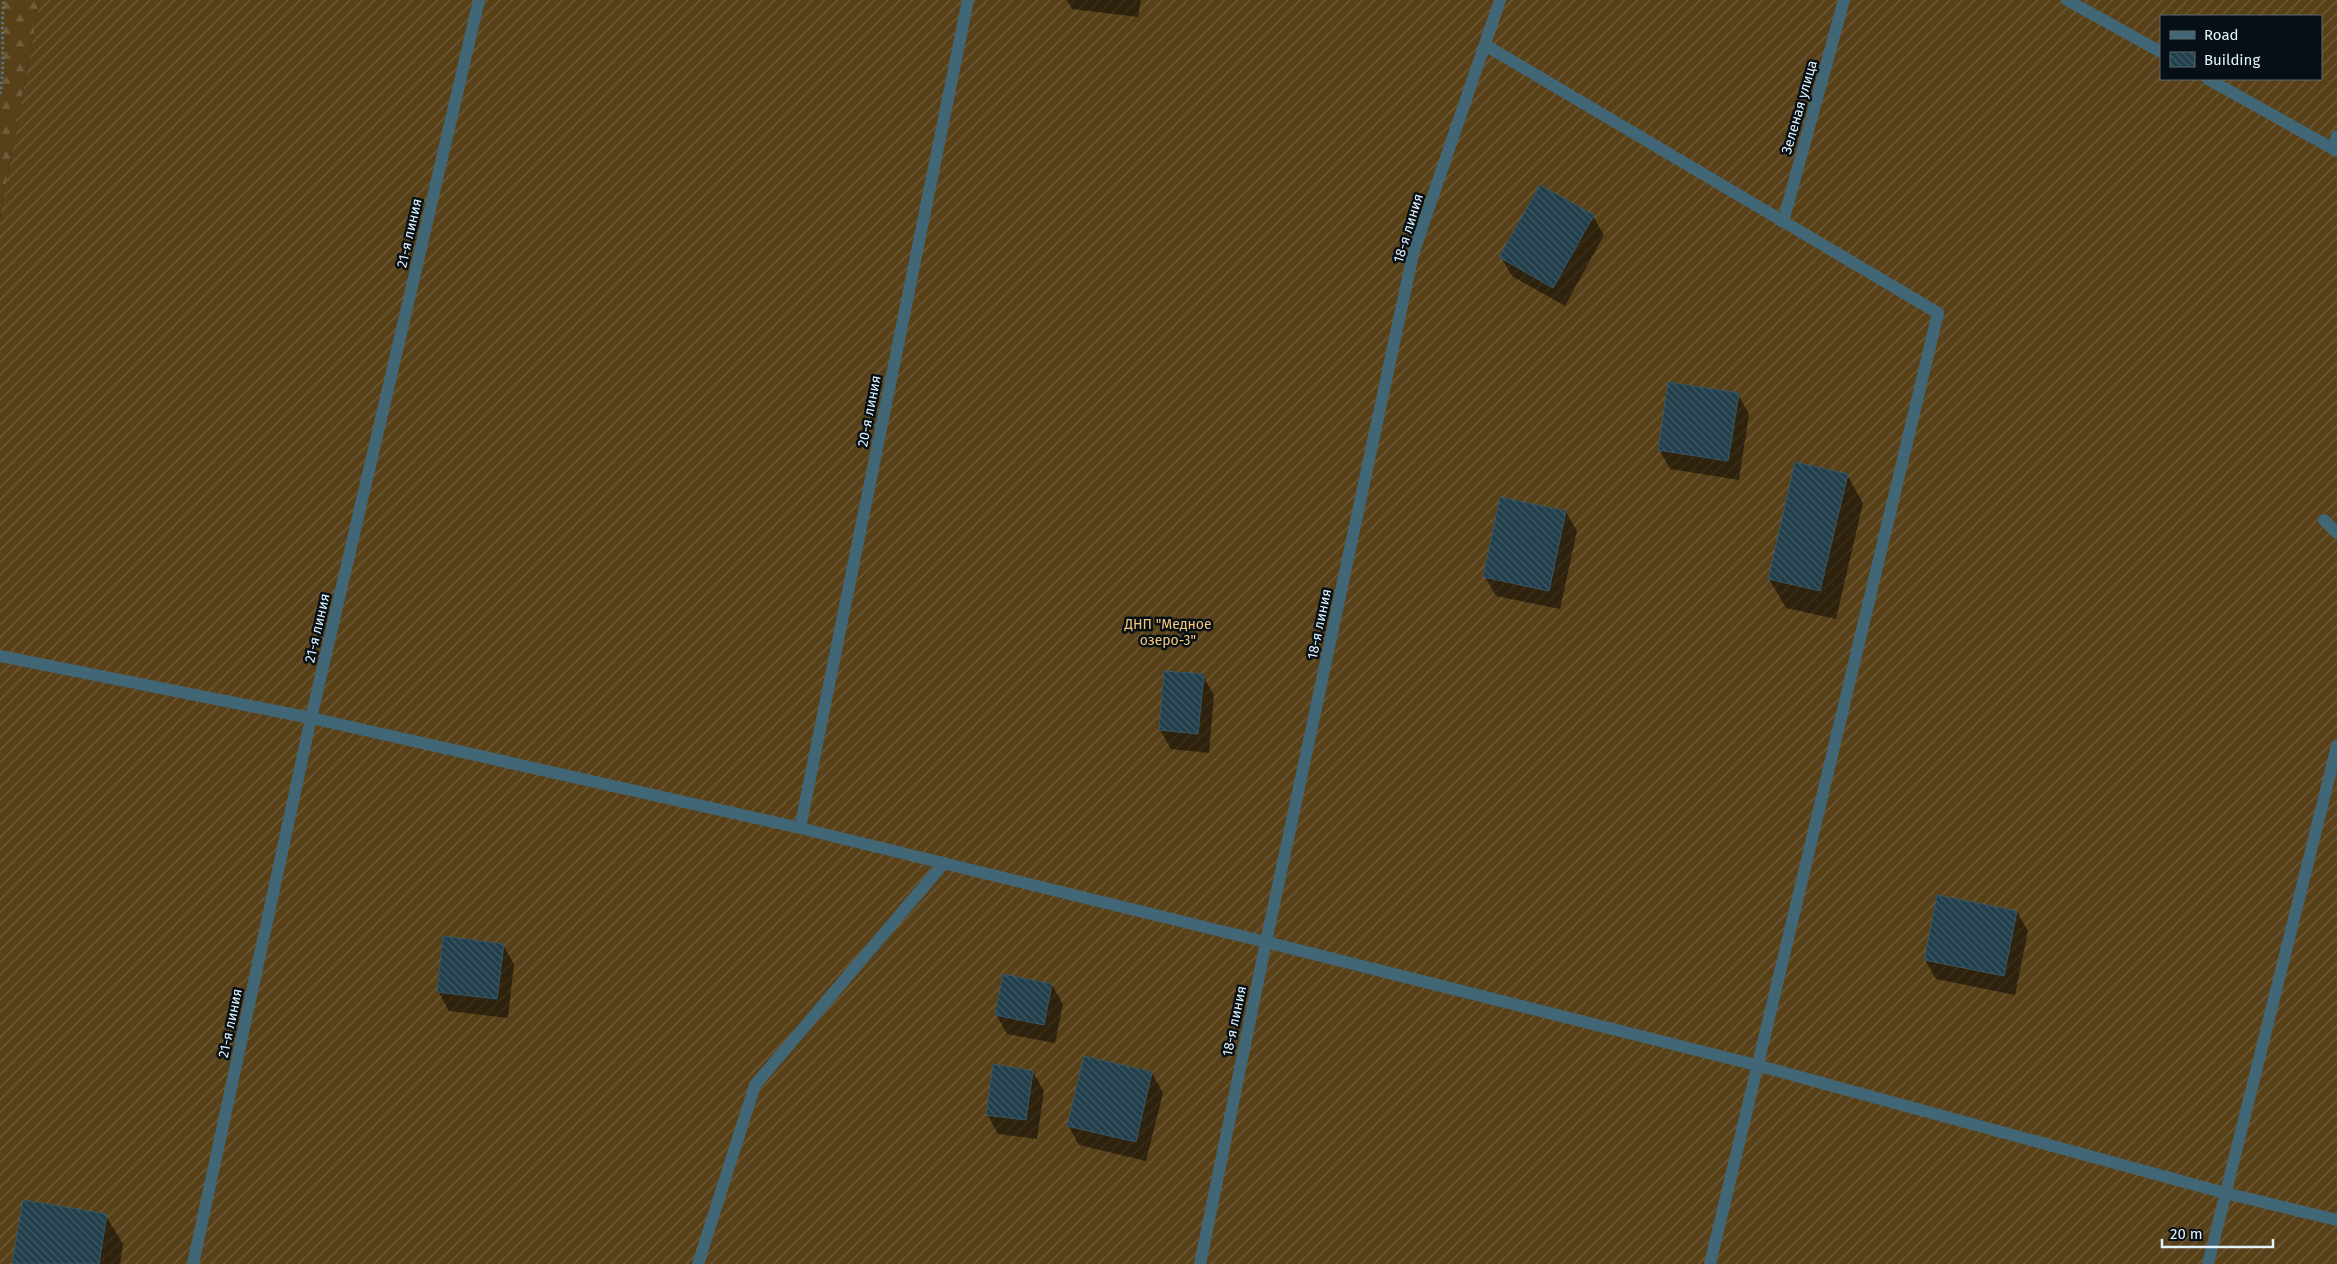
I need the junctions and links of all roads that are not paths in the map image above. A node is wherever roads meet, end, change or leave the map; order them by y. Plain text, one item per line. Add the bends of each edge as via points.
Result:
1 (479, 0) edge
2 (968, 0) edge
3 (1500, 0) edge
4 (1844, 0) edge
5 (2067, 0) edge
6 (1485, 45) junction
7 (2160, 51) edge
8 (2210, 80) edge
9 (2336, 145) edge
10 (1783, 222) junction
11 (2324, 520) dead end
12 (2337, 533) edge
13 (0, 656) edge
14 (311, 718) junction
15 (2337, 746) edge
16 (800, 828) junction
17 (944, 863) junction
18 (1266, 942) junction
19 (1756, 1065) junction
20 (2224, 1192) junction
21 (2337, 1220) edge
22 (193, 1264) edge
23 (698, 1264) edge
24 (1200, 1264) edge
25 (1710, 1264) edge
26 (2208, 1264) edge

1 - 14 street, 21-я линия
2 - 16 street, 20-я линия
3 - 6 street, 18-я линия
4 - 10 street, Зеленая улица
5 - 7 street
6 - 10 street
6 - 18 street, 18-я линия via 1413,254
8 - 9 street
10 - 19 street via 1938,313
11 - 12 street
13 - 14 street
14 - 16 street
14 - 22 street, 21-я линия
15 - 20 street
16 - 17 street
17 - 18 street
17 - 23 street via 755,1085
18 - 19 street
18 - 24 street, 18-я линия
19 - 20 street
19 - 25 street
20 - 21 street
20 - 26 street

